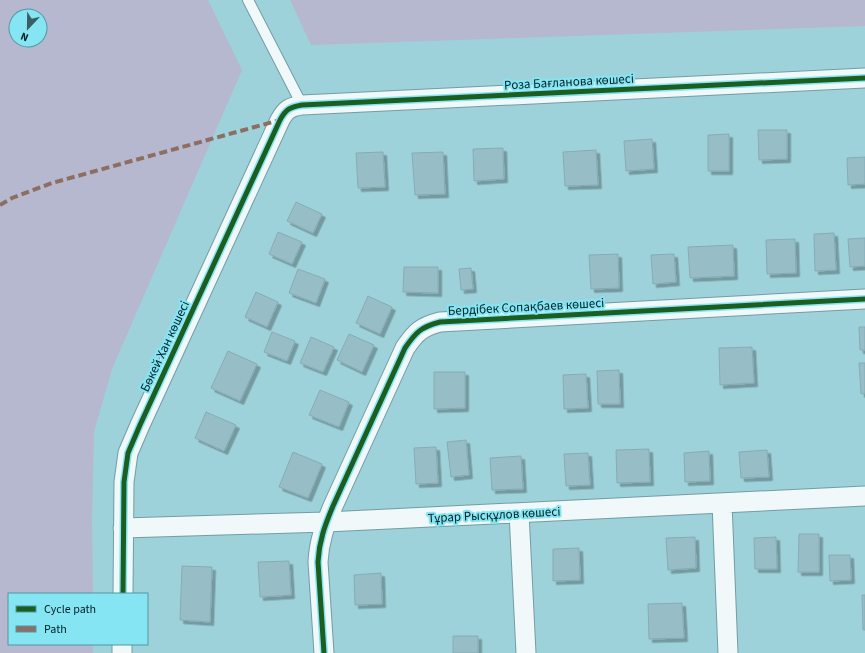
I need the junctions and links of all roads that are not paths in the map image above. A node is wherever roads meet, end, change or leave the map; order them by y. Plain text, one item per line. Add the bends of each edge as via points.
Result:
1 (248, 0) edge
2 (865, 78) edge
3 (302, 105) junction
4 (280, 120) joint
5 (865, 299) edge
6 (865, 496) edge
7 (722, 503) junction
8 (519, 513) junction
9 (326, 522) junction
10 (124, 528) junction
11 (123, 593) edge
12 (324, 653) edge
13 (526, 653) edge
14 (728, 653) edge

1 - 3 lane
2 - 3 street, Роза Бағланова көшесі
3 - 4 street, Роза Бағланова көшесі via 288,109
4 - 10 street, Бөкей Хан көшесі via 128,453
5 - 9 street, Бердібек Сопақбаев көшесі via 440,322 427,326 412,337 405,348
6 - 7 street, Тұрар Рысқұлов көшесі
7 - 8 street, Тұрар Рысқұлов көшесі
7 - 14 street
8 - 9 street, Тұрар Рысқұлов көшесі
8 - 13 street
9 - 10 street, Тұрар Рысқұлов көшесі
9 - 12 street, Бердібек Сопақбаев көшесі via 321,536 318,562
10 - 11 street, Бөкей Хан көшесі

